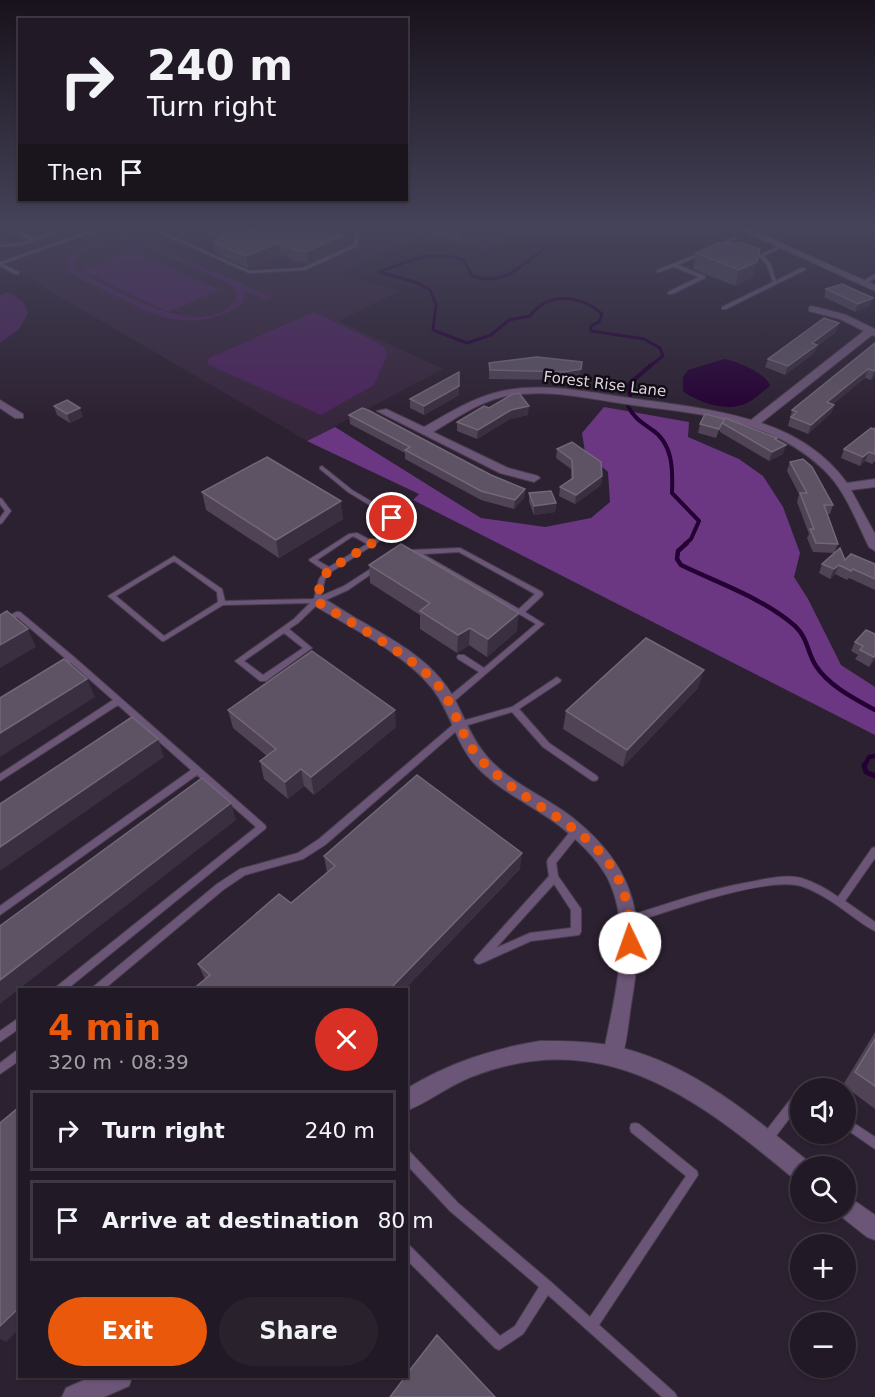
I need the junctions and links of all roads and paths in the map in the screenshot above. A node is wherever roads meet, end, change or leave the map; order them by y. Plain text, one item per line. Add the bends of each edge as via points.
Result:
1 (676, 290) edge
2 (760, 290) edge
3 (670, 293) dead end
4 (724, 308) dead end
5 (812, 309) dead end
6 (873, 332) edge
7 (0, 403) edge
8 (382, 411) dead end
9 (20, 416) dead end
10 (753, 424) junction
11 (424, 432) junction
12 (322, 468) dead end
13 (534, 478) dead end
14 (875, 483) edge
15 (844, 487) junction
16 (0, 500) edge
17 (0, 522) edge
18 (371, 543) junction
19 (875, 547) edge
20 (414, 552) junction
21 (398, 555) edge
22 (384, 564) edge
23 (329, 570) junction
24 (316, 601) junction
25 (222, 603) junction
26 (520, 612) junction
27 (0, 624) edge
28 (284, 629) junction
29 (461, 657) dead end
30 (71, 659) junction
31 (51, 671) edge
32 (483, 671) junction
33 (557, 680) dead end
34 (118, 701) junction
35 (448, 701) junction
36 (514, 709) junction
37 (135, 716) junction
38 (125, 722) edge
39 (458, 725) junction
40 (197, 770) junction
41 (0, 778) edge
42 (594, 778) dead end
43 (577, 830) junction
44 (875, 851) edge
45 (554, 877) junction
46 (839, 903) junction
47 (0, 911) edge
48 (629, 920) junction
49 (875, 927) edge
50 (62, 988) edge
51 (98, 988) edge
52 (18, 1024) edge
53 (0, 1037) edge
54 (18, 1055) edge
55 (613, 1056) junction
56 (0, 1069) edge
57 (409, 1094) edge
58 (790, 1109) edge
59 (635, 1128) dead end
60 (856, 1130) edge
61 (765, 1141) junction
62 (875, 1144) edge
63 (408, 1158) edge
64 (790, 1161) edge
65 (856, 1214) edge
66 (875, 1229) edge
67 (408, 1252) edge
68 (547, 1286) junction
69 (591, 1326) junction
70 (118, 1378) edge
71 (75, 1397) edge
72 (670, 1397) edge

1 - 3 lane
2 - 4 lane
5 - 6 street via 843,317
6 - 10 street
7 - 9 street
8 - 11 street
10 - 11 street, Forest Rise Lane via 711,413 529,390 484,399
10 - 15 street, Forest Rise Lane via 801,447
11 - 13 street via 504,471
12 - 18 lane via 392,518 390,531
14 - 15 street
15 - 19 street, Forest Rise Lane
16 - 17 lane via 8,511
18 - 23 lane
18 - 23 lane via 351,535 312,560
20 - 21 lane
20 - 26 lane
20 - 26 lane via 460,550 540,594
22 - 24 lane
23 - 24 lane
24 - 25 lane
24 - 28 lane
24 - 35 street via 420,668
25 - 25 lane via 220,591 174,558 111,596 164,639
26 - 32 lane via 541,624
27 - 30 lane via 18,614
28 - 28 lane via 266,642 239,661 263,680 308,648
29 - 32 lane
30 - 31 lane
30 - 34 lane
32 - 35 lane
33 - 36 lane
34 - 37 lane
34 - 41 lane
35 - 39 street
36 - 39 lane
36 - 42 lane via 546,745
37 - 38 lane
37 - 40 lane
39 - 43 street via 485,764
39 - 51 lane via 322,842 300,856 243,872 220,887
40 - 47 lane
40 - 50 lane via 262,828
43 - 45 lane via 551,862
43 - 48 street via 616,874
44 - 46 lane
45 - 45 lane via 547,885 479,960 530,937 576,932 576,909
46 - 48 lane via 813,886 783,880 688,901
46 - 49 lane
48 - 55 street via 630,943
52 - 53 lane
54 - 56 lane
55 - 57 street via 569,1050 515,1053 463,1068
55 - 61 street via 678,1080
58 - 61 lane
59 - 69 lane via 693,1175
60 - 62 lane
61 - 64 street
63 - 68 lane via 454,1207
65 - 66 street
67 - 68 lane via 499,1344 519,1330
68 - 69 lane
69 - 72 lane
70 - 71 street

